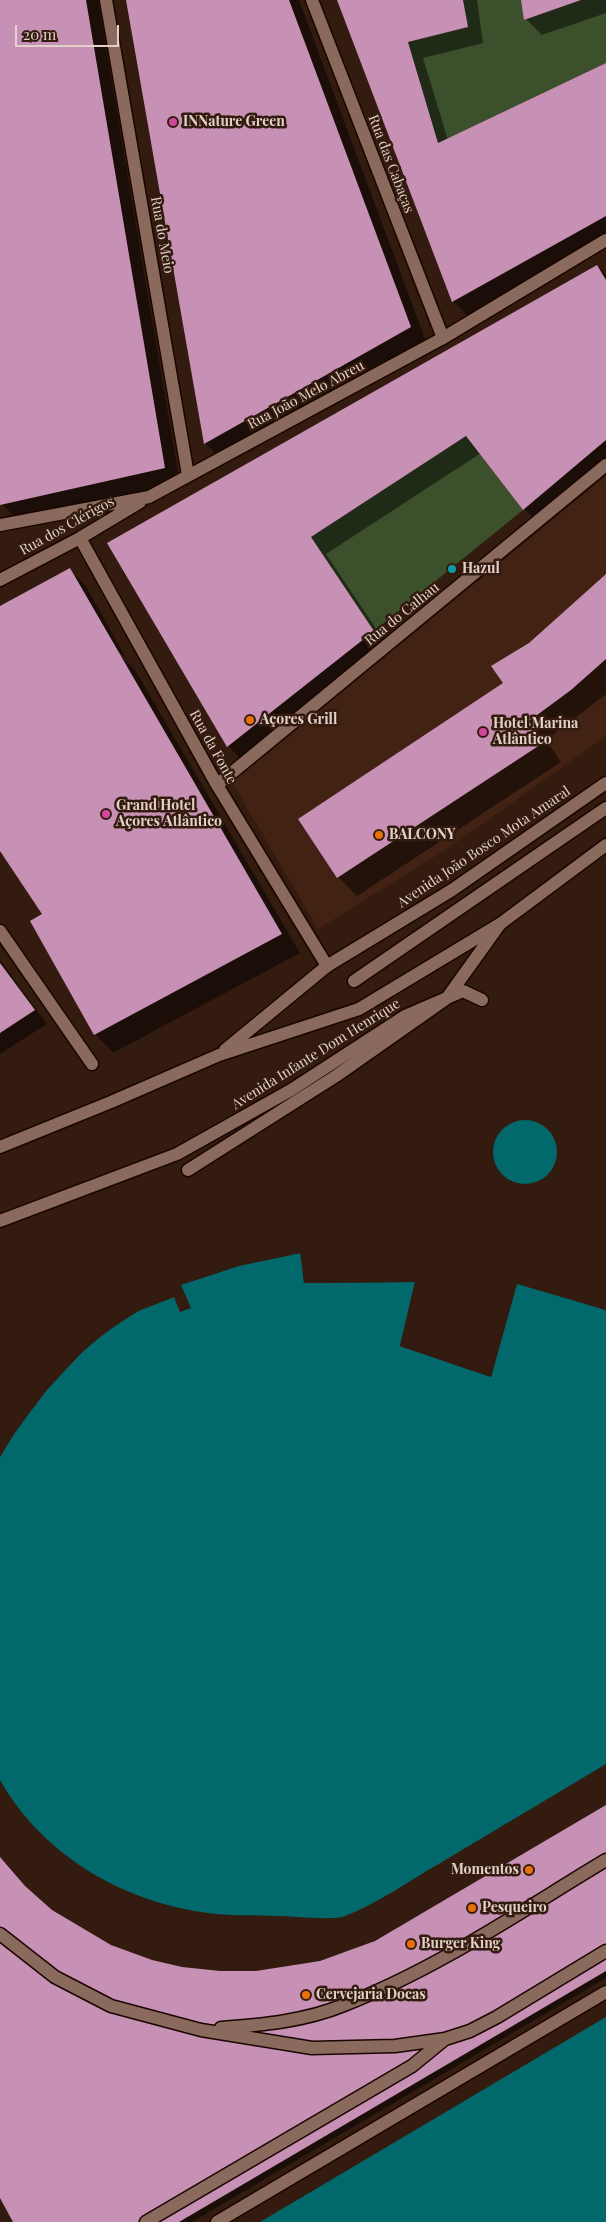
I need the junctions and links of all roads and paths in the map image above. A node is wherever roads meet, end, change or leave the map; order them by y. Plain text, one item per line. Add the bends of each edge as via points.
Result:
1 (106, 0) edge
2 (312, 0) edge
3 (604, 246) edge
4 (442, 338) junction
5 (606, 465) edge
6 (188, 476) junction
7 (148, 497) junction
8 (0, 525) edge
9 (80, 538) junction
10 (0, 580) edge
11 (606, 783) edge
12 (217, 785) junction
13 (606, 808) edge
14 (606, 845) edge
15 (500, 924) junction
16 (0, 931) edge
17 (327, 966) junction
18 (354, 981) dead end
19 (447, 998) junction
20 (482, 1000) dead end
21 (219, 1055) junction
22 (92, 1064) dead end
23 (0, 1147) edge
24 (188, 1170) dead end
25 (0, 1221) edge
26 (606, 1860) edge
27 (0, 1934) edge
28 (606, 1951) edge
29 (606, 1992) edge
30 (201, 2030) junction
31 (445, 2039) junction
32 (146, 2222) edge
33 (217, 2222) edge

1 - 6 street, Rua do Meio
2 - 4 street, Rua das Cabaças
3 - 4 street, Rua João Melo Abreu
4 - 6 street, Rua João Melo Abreu
5 - 12 street, Rua do Calhau
6 - 7 street, Rua João Melo Abreu
7 - 8 street, Rua João Melo Abreu
7 - 9 street, Rua dos Clérigos
9 - 10 street, Rua dos Clérigos
9 - 12 street, Rua da Fonte
11 - 17 street, Avenida João Bosco Mota Amaral via 452,890
12 - 17 street, Rua da Fonte
13 - 18 street
14 - 15 street
15 - 19 street
15 - 21 street, Avenida Infante Dom Henrique via 359,1009
16 - 22 street
17 - 21 street, Avenida Infante Dom Henrique
19 - 20 street, Avenida Infante Dom Henrique via 463,991
19 - 24 street via 336,1076
19 - 25 street, Avenida Infante Dom Henrique via 405,1016 291,1090 177,1154
21 - 23 street, Avenida Infante Dom Henrique
26 - 30 street via 420,1972 342,2006 273,2024
27 - 30 street via 55,1977 111,2006
28 - 31 street via 497,2017
29 - 33 street
30 - 31 street via 312,2048 394,2046
31 - 32 street via 412,2066

